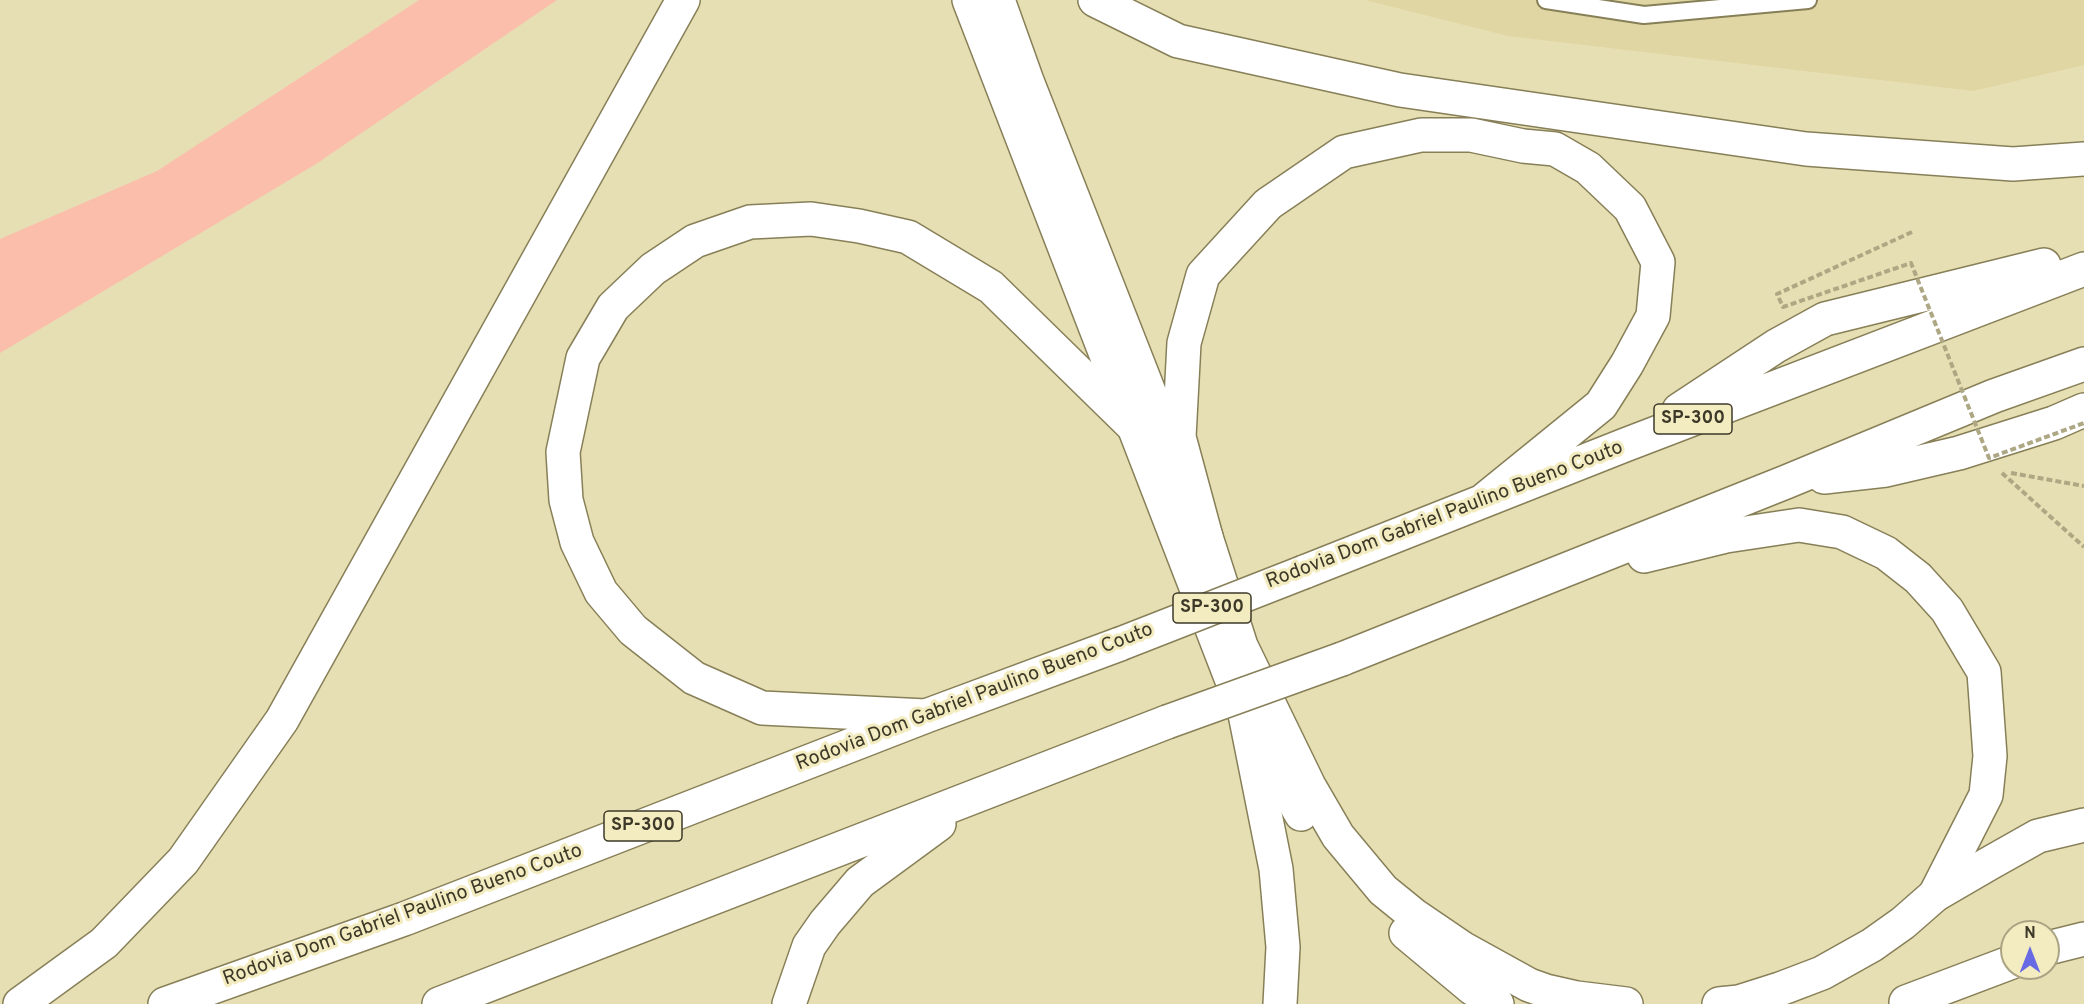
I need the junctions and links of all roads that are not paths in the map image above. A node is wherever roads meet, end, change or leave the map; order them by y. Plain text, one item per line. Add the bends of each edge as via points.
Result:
1 (683, 0) edge
2 (969, 0) edge
3 (998, 0) edge
4 (1095, 0) edge
5 (1546, 0) edge
6 (1808, 0) edge
7 (2084, 159) edge
8 (2084, 255) edge
9 (2084, 269) edge
10 (2084, 364) edge
11 (2084, 410) edge
12 (1132, 426) junction
13 (1625, 445) junction
14 (1786, 482) junction
15 (1484, 500) junction
16 (1206, 537) junction
17 (1520, 586) junction
18 (1245, 714) junction
19 (927, 716) junction
20 (974, 798) junction
21 (2084, 825) edge
22 (1935, 896) junction
23 (2084, 939) edge
24 (2060, 945) edge
25 (2000, 967) edge
26 (1923, 998) edge
27 (20, 1004) edge
28 (165, 1004) edge
29 (440, 1004) edge
30 (789, 1004) edge
31 (1280, 1004) edge
32 (1497, 1004) edge
33 (1626, 1004) edge
34 (1719, 1004) edge
35 (1899, 1004) edge

1 - 27 main road via 282,720 183,861 104,943
2 - 12 main road
3 - 16 main road
4 - 7 main road via 1178,41 1401,90 1806,149 2013,164
5 - 6 lane via 1644,15
8 - 13 main road via 1826,319 1776,346
9 - 13 main road, Rodovia Dom Gabriel Paulino Bueno Couto / SP-300
10 - 14 main road via 1994,396
11 - 14 main road via 1959,453 1886,470
12 - 18 main road
12 - 19 main road via 991,287 908,237 811,219 750,222 695,241 653,269 613,307 583,358 563,452 566,500 577,542 601,592 633,630 694,678 762,708
13 - 15 main road, Rodovia Dom Gabriel Paulino Bueno Couto / SP-300
14 - 17 main road
15 - 16 main road via 1601,405 1653,316 1658,262 1630,208 1588,168 1555,149 1471,135 1421,135 1344,152 1268,204 1203,276 1184,343 1179,437
15 - 19 main road, Rodovia Dom Gabriel Paulino Bueno Couto / SP-300, bridge
16 - 33 main road via 1241,646 1309,786 1338,836 1376,882 1415,916 1462,948 1529,985 1577,998
17 - 20 main road, bridge via 1342,659
17 - 22 main road via 1726,536 1799,525 1842,532 1886,552 1918,578 1947,610 1984,672 1990,756 1986,795
18 - 31 main road via 1276,869 1283,947
18 - 32 main road via 1295,804 1353,884 1472,988
19 - 28 main road, Rodovia Dom Gabriel Paulino Bueno Couto / SP-300 via 404,919
20 - 29 main road
20 - 30 main road via 860,882 809,946
21 - 22 main road via 2038,836
22 - 34 main road via 1872,945 1822,972 1739,1002
23 - 24 main road
25 - 26 main road
26 - 35 main road

